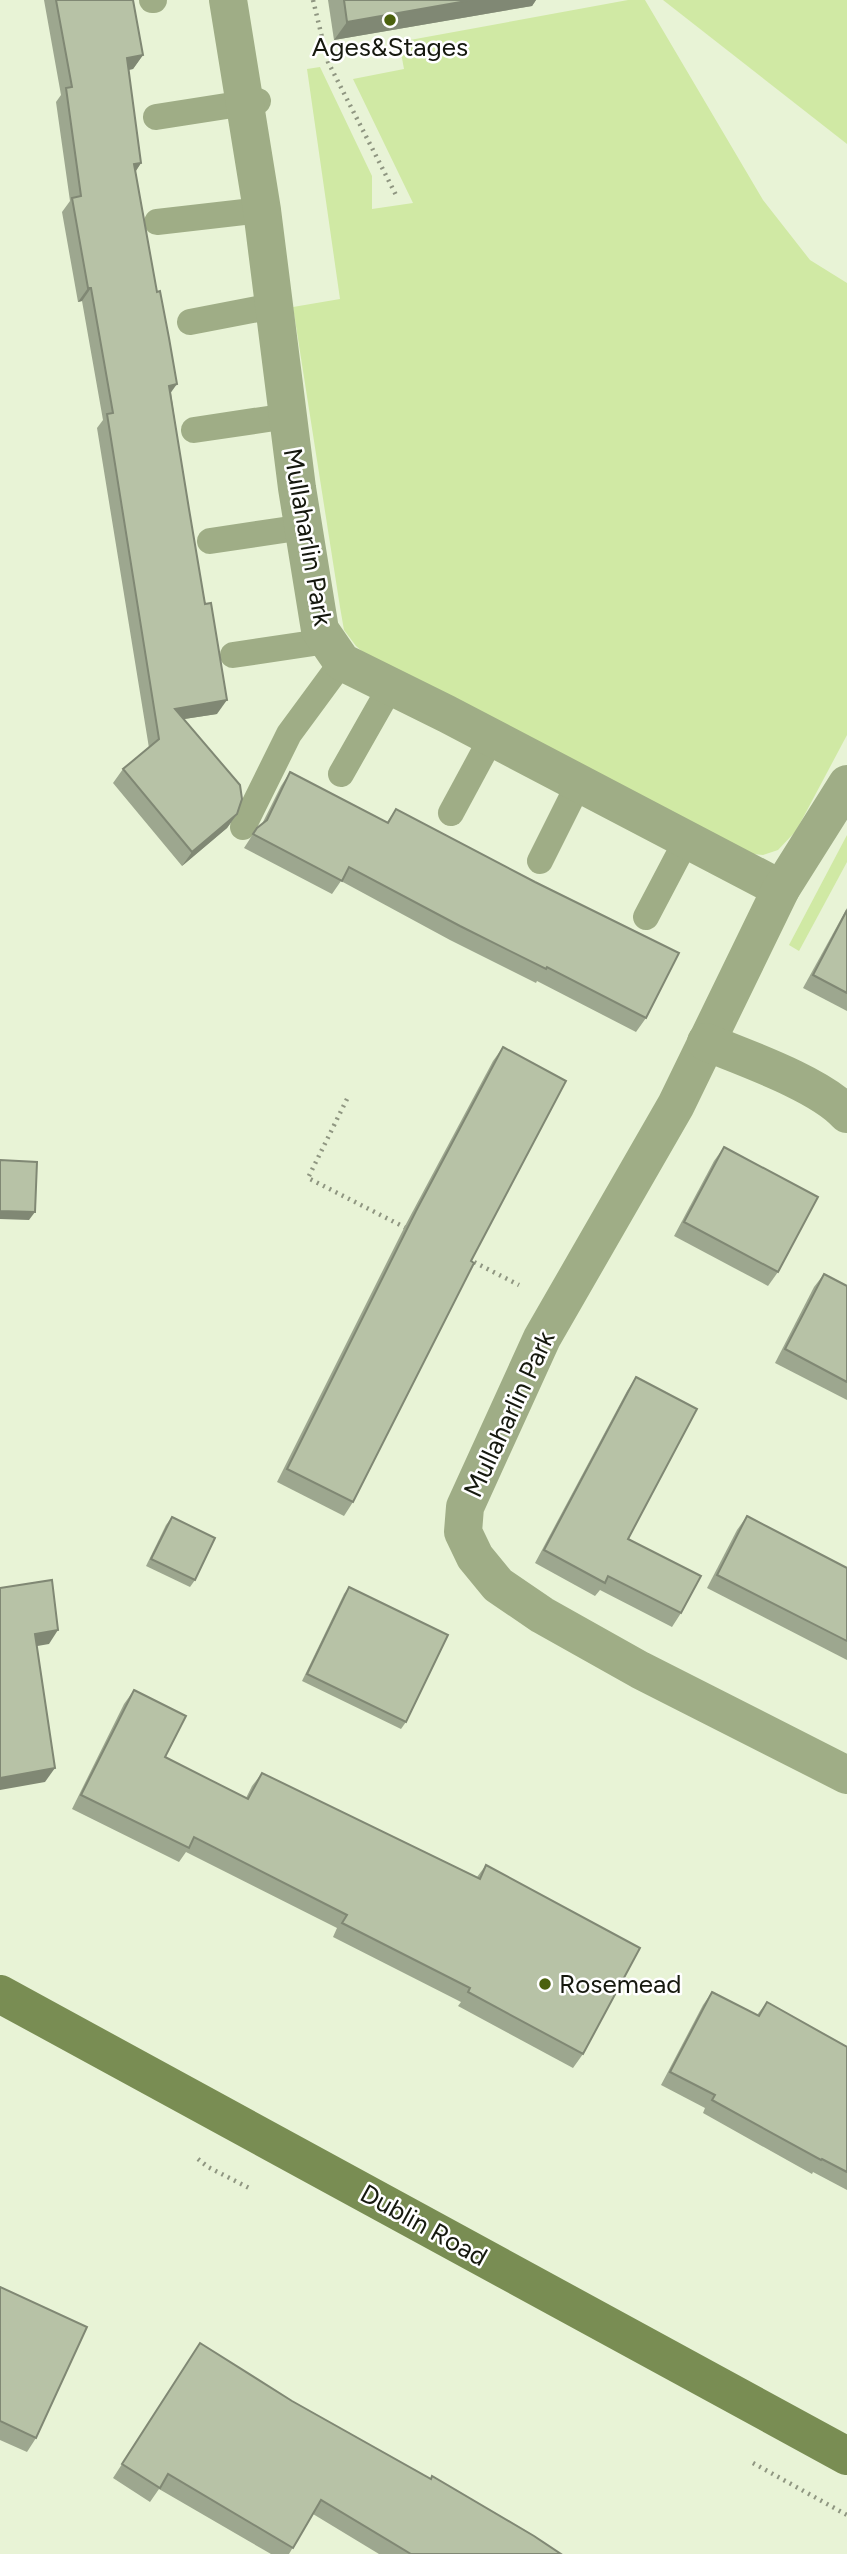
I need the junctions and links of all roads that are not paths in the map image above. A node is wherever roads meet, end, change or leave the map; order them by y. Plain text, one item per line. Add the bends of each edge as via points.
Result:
1 (228, 0) edge
2 (252, 102) junction
3 (156, 117) dead end
4 (262, 210) junction
5 (157, 222) dead end
6 (273, 306) junction
7 (190, 322) dead end
8 (288, 416) junction
9 (194, 430) dead end
10 (304, 527) junction
11 (210, 541) dead end
12 (335, 651) junction
13 (233, 654) dead end
14 (391, 686) junction
15 (492, 737) junction
16 (341, 774) dead end
17 (579, 783) junction
18 (847, 785) edge
19 (451, 813) dead end
20 (243, 827) edge
21 (687, 839) junction
22 (540, 860) dead end
23 (781, 889) junction
24 (646, 917) dead end
25 (706, 1042) junction
26 (847, 1114) edge
27 (847, 1775) edge
28 (0, 1993) edge
29 (847, 2456) edge

1 - 2 street, Mullaharlin Park
2 - 3 lane
2 - 4 street, Mullaharlin Park
4 - 5 lane
4 - 6 street, Mullaharlin Park
6 - 7 lane
6 - 8 street, Mullaharlin Park
8 - 9 lane
8 - 10 street, Mullaharlin Park
10 - 11 lane
10 - 12 street, Mullaharlin Park via 320,630
12 - 13 lane
12 - 14 street, Mullaharlin Park
12 - 20 lane
14 - 15 street, Mullaharlin Park
14 - 16 lane
15 - 17 street, Mullaharlin Park
15 - 19 lane
17 - 21 street, Mullaharlin Park
17 - 22 lane
18 - 23 street, Mullaharlin Park
21 - 23 street, Mullaharlin Park
21 - 24 lane
23 - 25 street, Mullaharlin Park
25 - 26 street via 797,1080
25 - 27 street, Mullaharlin Park via 676,1105 542,1338 465,1507 463,1532 475,1557 498,1585 542,1615
28 - 29 main road, Dublin Road

